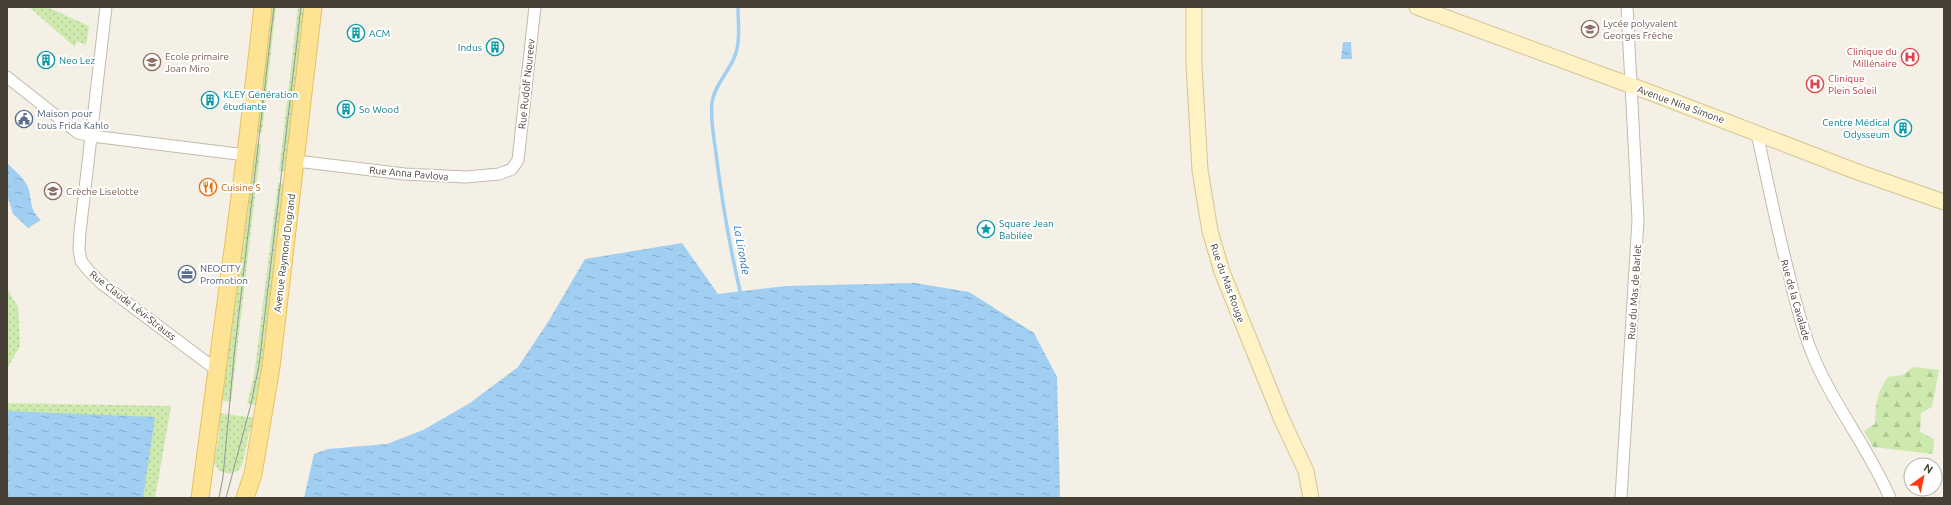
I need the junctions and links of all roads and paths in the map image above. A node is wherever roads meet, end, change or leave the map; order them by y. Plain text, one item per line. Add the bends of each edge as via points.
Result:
1 (106, 7) edge
2 (263, 7) edge
3 (314, 7) edge
4 (535, 7) edge
5 (1194, 7) edge
6 (1417, 7) edge
7 (1627, 7) edge
8 (7, 77) edge
9 (1631, 86) junction
10 (1757, 133) junction
11 (92, 136) junction
12 (246, 155) junction
13 (518, 160) joint
14 (296, 161) junction
15 (1944, 202) edge
16 (218, 371) junction
17 (200, 498) edge
18 (246, 498) edge
19 (1311, 498) edge
20 (1621, 498) edge
21 (1890, 498) edge

1 - 11 street, Rue Claude Lévi-Strauss
2 - 12 main road
3 - 14 main road, Avenue Raymond Dugrand
4 - 13 street, Rue Rudolf Noureev
5 - 19 street, Rue du Mas Rouge via 1194,65 1200,170 1211,238 1252,347 1306,470
6 - 9 street, Avenue Nina Simone
7 - 9 street
8 - 11 street via 78,133
9 - 10 street, Avenue Nina Simone
9 - 20 street, Rue du Mas de Barlet via 1638,220
10 - 15 street, Avenue Nina Simone
10 - 21 street, Rue de la Cavalade via 1779,237 1810,348 1831,391 1871,458
11 - 12 street
11 - 16 street, Rue Claude Lévi-Strauss via 80,232 81,260 101,282
12 - 16 main road
13 - 14 street, Rue Anna Pavlova via 512,169 498,174 466,177 406,174
14 - 18 main road, Avenue Raymond Dugrand via 266,398 253,474
16 - 17 main road

